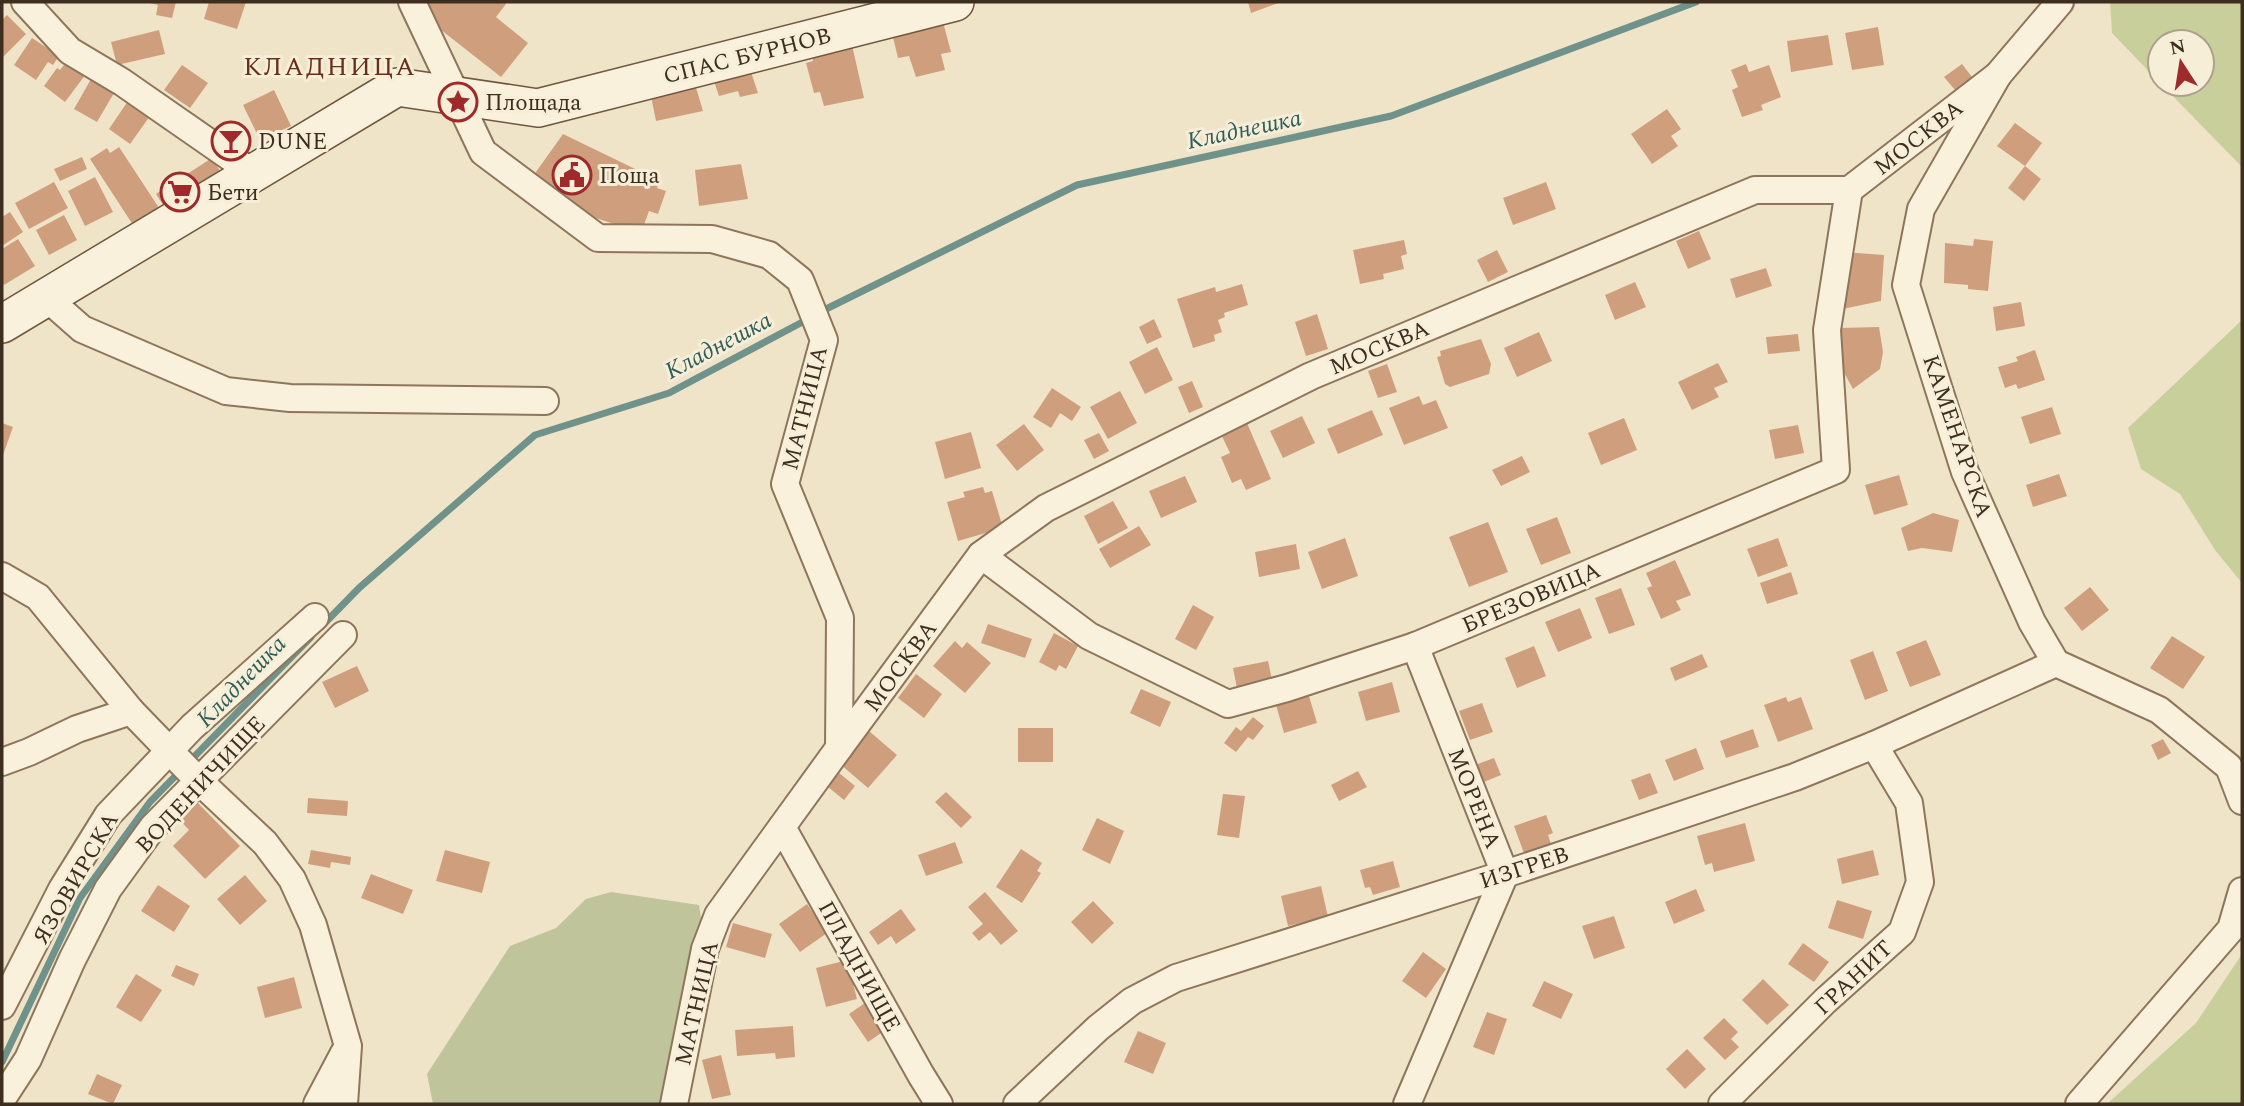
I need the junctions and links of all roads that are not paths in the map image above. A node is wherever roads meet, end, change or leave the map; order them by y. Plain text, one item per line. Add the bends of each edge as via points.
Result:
1 (25, 2) edge
2 (412, 2) edge
3 (2060, 2) edge
4 (947, 3) edge
5 (1998, 75) junction
6 (457, 96) junction
7 (253, 173) junction
8 (1849, 190) junction
9 (48, 299) junction
10 (2, 324) edge
11 (545, 401) dead end
12 (981, 555) junction
13 (2, 576) edge
14 (315, 617) dead end
15 (343, 635) dead end
16 (1415, 646) junction
17 (2056, 663) junction
18 (131, 711) junction
19 (1874, 745) junction
20 (839, 748) junction
21 (172, 753) junction
22 (2, 762) edge
23 (197, 779) junction
24 (2242, 801) edge
25 (782, 827) junction
26 (1505, 874) junction
27 (2242, 891) edge
28 (2, 1006) edge
29 (348, 1046) junction
30 (2, 1099) edge
31 (317, 1104) edge
32 (344, 1104) edge
33 (674, 1104) edge
34 (939, 1104) edge
35 (1017, 1104) edge
36 (1406, 1104) edge
37 (1722, 1104) edge
38 (2079, 1104) edge

1 - 7 street via 70,51
2 - 6 street, МАТНИЦА
3 - 5 street, КАМЕНАРСКА
4 - 6 street, СПАС БУРНОВ via 538,108
5 - 8 street, МОСКВА
5 - 17 street, КАМЕНАРСКА via 1921,208 1906,285 1965,472 2032,622
6 - 7 street via 397,87
6 - 20 street, МАТНИЦА via 482,152 598,239 712,239 769,255 800,280 824,340 785,484 840,618
7 - 9 street
8 - 12 street, МОСКВА via 1755,190 1311,376 1046,508
8 - 16 street, БРЕЗОВИЦА via 1827,330 1836,470
9 - 10 street
9 - 11 street via 82,328 226,391 289,398
12 - 16 street, БРЕЗОВИЦА via 1089,636 1228,704
12 - 20 street, МОСКВА
13 - 18 street via 37,597
14 - 21 street, ЯЗОВИРСКА via 192,727
15 - 23 street, ВОДЕНИЧИЩЕ
16 - 26 street, МОРЕНА
17 - 19 street, ИЗГРЕВ
17 - 24 street via 2159,710 2229,768
18 - 21 street
18 - 22 street
19 - 26 street, ИЗГРЕВ via 1795,777
19 - 37 street, ГРАНИТ via 1909,803 1920,882 1902,932
20 - 25 street, МАТНИЦА
21 - 23 street
21 - 28 street, ЯЗОВИРСКА via 108,815 62,890
23 - 29 street via 265,844 292,879 313,925
23 - 30 street, ВОДЕНИЧИЩЕ via 153,827 108,889 28,1059
25 - 33 street, МАТНИЦА via 725,905 705,949
25 - 34 street, ПЛАДНИЩЕ
26 - 35 street, ИЗГРЕВ via 1177,978 1132,1001
26 - 36 street, МОРЕНА
27 - 38 street via 2231,929
29 - 31 street
29 - 32 street

